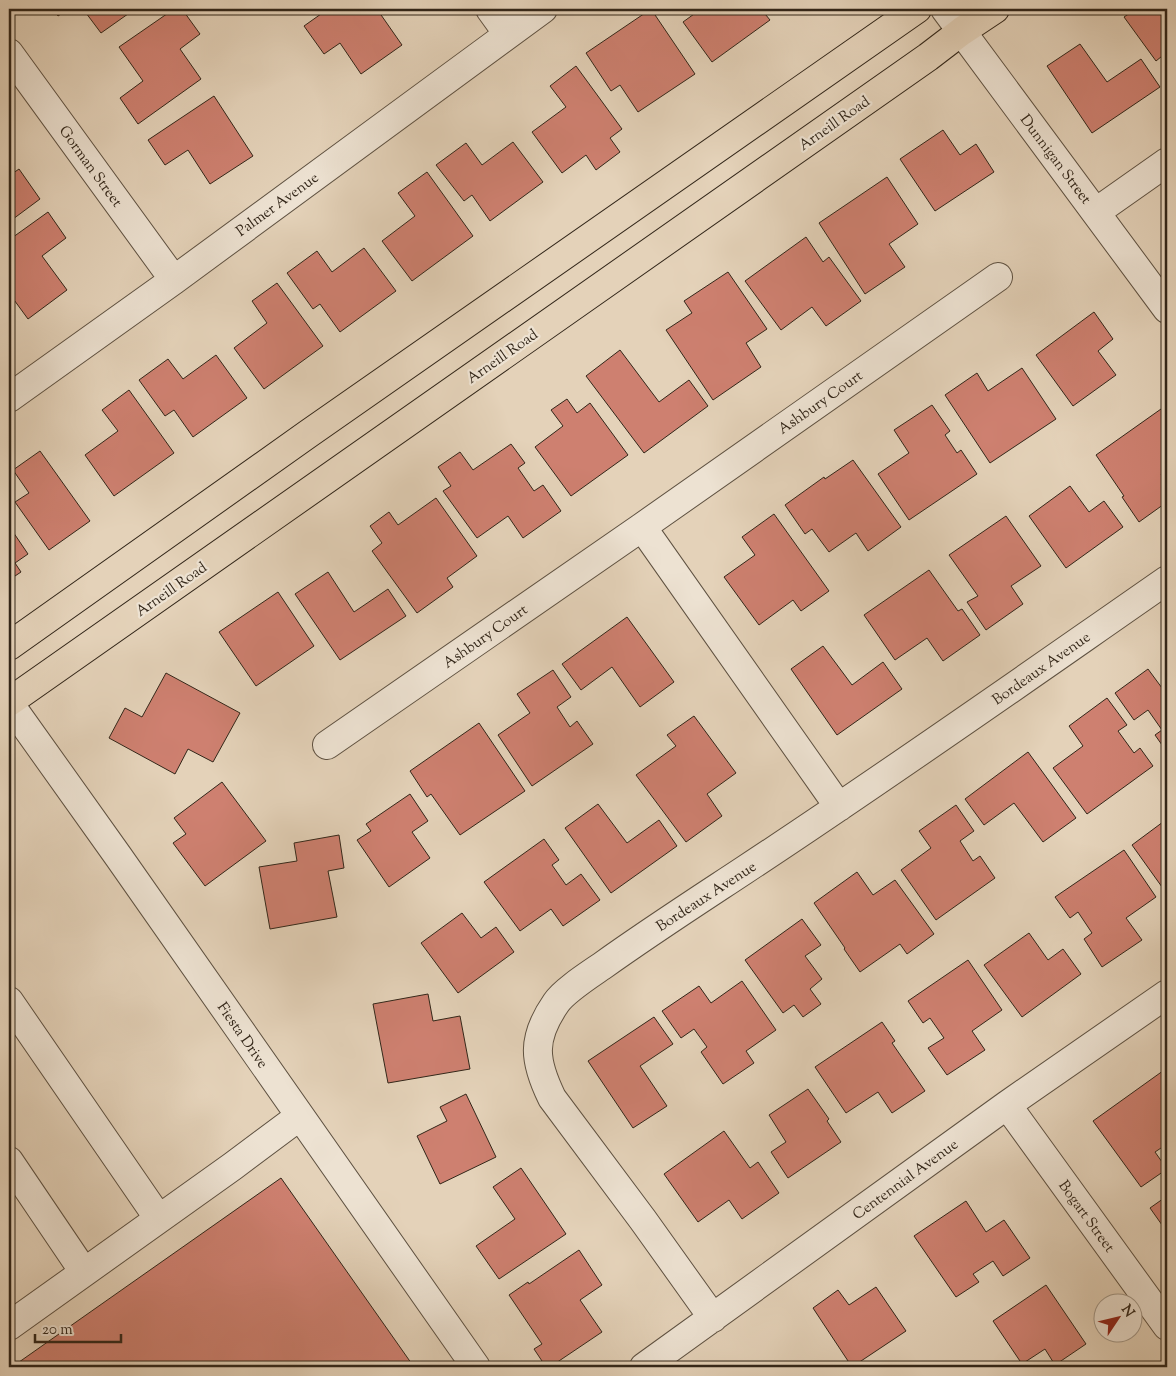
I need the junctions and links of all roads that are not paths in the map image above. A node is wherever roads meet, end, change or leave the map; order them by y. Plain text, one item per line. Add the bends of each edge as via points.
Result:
1 (490, 9) edge
2 (543, 9) edge
3 (917, 9) edge
4 (945, 9) edge
5 (995, 9) edge
6 (962, 31) junction
7 (508, 34) junction
8 (9, 53) edge
9 (1167, 162) edge
10 (1096, 212) junction
11 (998, 277) dead end
12 (174, 280) junction
13 (1167, 309) edge
14 (9, 398) edge
15 (642, 527) junction
16 (1167, 580) edge
17 (9, 646) edge
18 (9, 703) edge
19 (327, 745) dead end
20 (839, 808) junction
21 (1167, 994) edge
22 (9, 1001) edge
23 (1007, 1106) junction
24 (300, 1116) junction
25 (9, 1161) edge
26 (159, 1218) junction
27 (84, 1272) junction
28 (713, 1318) junction
29 (11, 1319) edge
30 (1167, 1326) edge
31 (476, 1367) edge
32 (644, 1367) edge

1 - 7 street
2 - 7 street, Palmer Avenue
3 - 17 main road
4 - 6 street, Dunnigan Street
5 - 6 main road, Arneill Road
6 - 10 street, Dunnigan Street
6 - 18 main road, Arneill Road
7 - 12 street, Palmer Avenue
8 - 12 street, Gorman Street
9 - 10 street
10 - 13 street, Dunnigan Street
11 - 15 street, Ashbury Court
12 - 14 street, Palmer Avenue
15 - 19 street, Ashbury Court
15 - 20 street
16 - 20 street, Bordeaux Avenue
18 - 24 street, Fiesta Drive
20 - 28 street, Bordeaux Avenue via 583,979 557,1001 542,1026 538,1062 552,1098
21 - 23 street, Centennial Avenue
22 - 26 street
23 - 28 street, Centennial Avenue
23 - 30 street, Bogart Street
24 - 26 street
24 - 31 street, Fiesta Drive
25 - 27 street
26 - 27 street
27 - 29 street
28 - 32 street, Centennial Avenue

